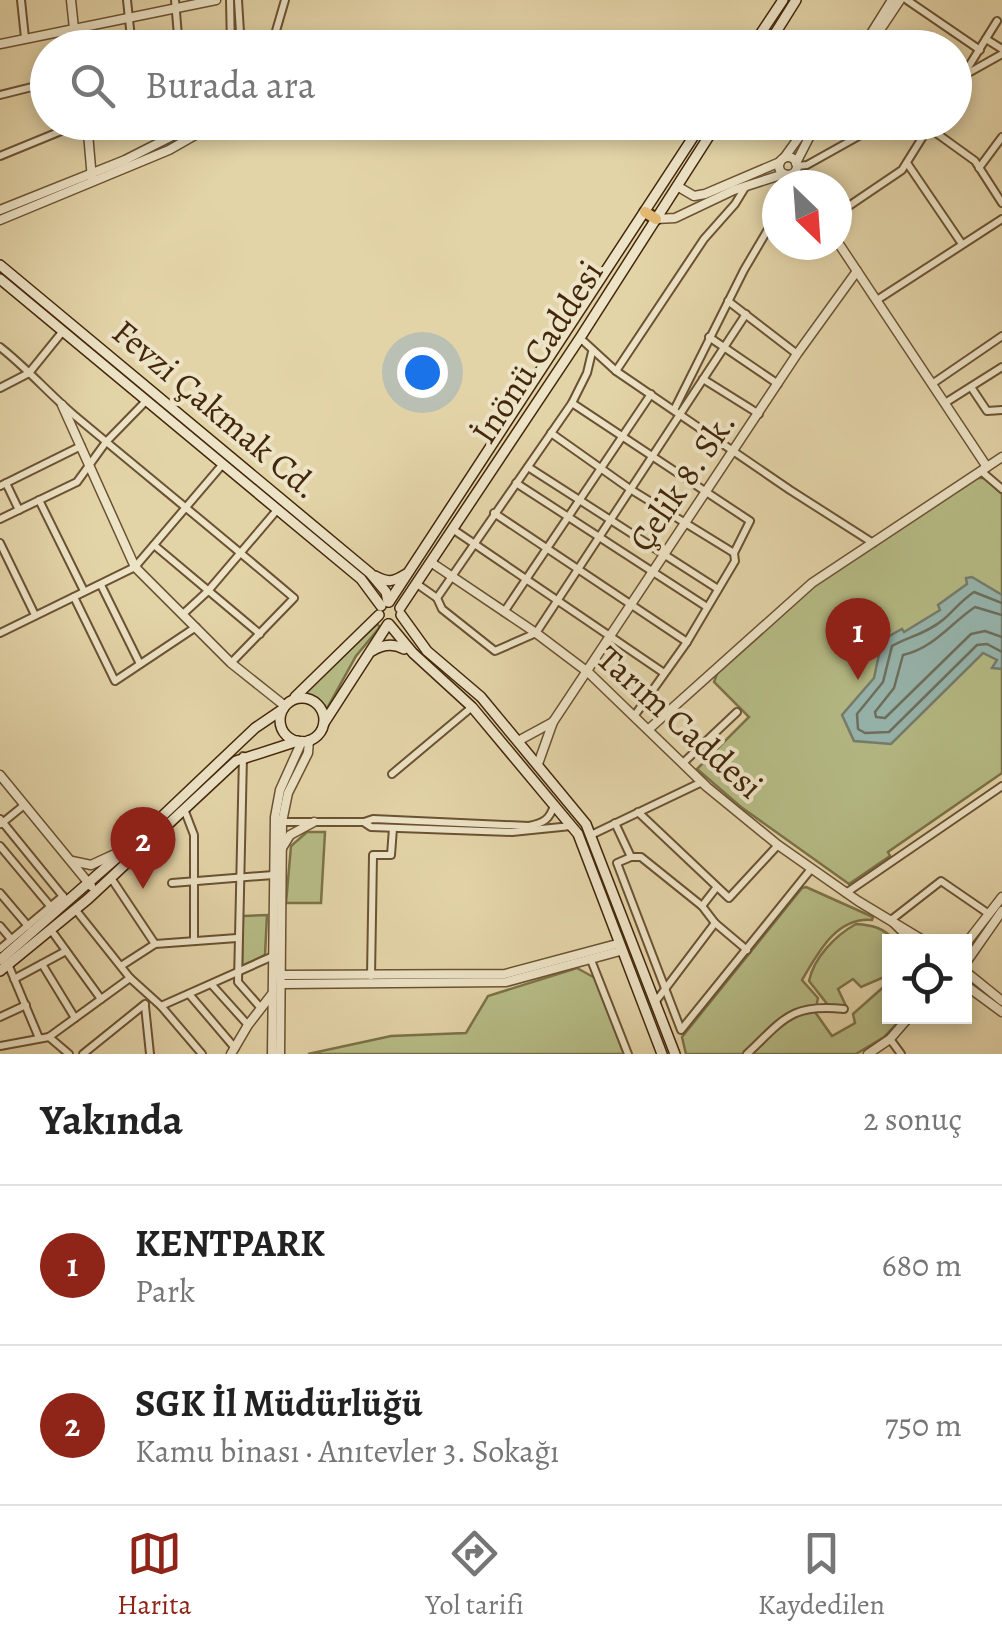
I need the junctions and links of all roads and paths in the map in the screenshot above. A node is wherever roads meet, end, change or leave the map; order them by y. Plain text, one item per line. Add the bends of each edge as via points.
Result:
1 (21, 0) edge
2 (72, 0) edge
3 (127, 0) edge
4 (216, 0) edge
5 (234, 0) edge
6 (285, 0) edge
7 (783, 0) edge
8 (796, 0) edge
9 (892, 0) edge
10 (904, 0) edge
11 (176, 3) edge
12 (128, 16) junction
13 (997, 21) dead end
14 (74, 26) junction
15 (58, 30) edge
16 (74, 30) edge
17 (130, 30) edge
18 (177, 30) edge
19 (232, 30) edge
20 (238, 30) edge
21 (275, 30) edge
22 (763, 30) edge
23 (777, 30) edge
24 (875, 30) edge
25 (880, 30) edge
26 (950, 30) edge
27 (30, 37) edge
28 (25, 38) junction
29 (986, 39) junction
30 (0, 44) edge
31 (972, 45) edge
32 (980, 50) junction
33 (1002, 51) edge
34 (972, 63) edge
35 (972, 70) edge
36 (30, 88) edge
37 (0, 96) edge
38 (1002, 137) edge
39 (40, 140) edge
40 (87, 140) edge
41 (165, 140) edge
42 (186, 140) edge
43 (691, 140) edge
44 (707, 140) edge
45 (799, 140) edge
46 (806, 140) edge
47 (852, 140) edge
48 (920, 140) edge
49 (947, 140) edge
50 (0, 156) edge
51 (782, 160) junction
52 (908, 164) junction
53 (980, 168) junction
54 (780, 170) edge
55 (792, 170) junction
56 (92, 178) junction
57 (762, 180) edge
58 (746, 185) junction
59 (678, 186) junction
60 (852, 203) edge
61 (1002, 203) edge
62 (0, 210) edge
63 (645, 212) junction
64 (1002, 218) edge
65 (656, 219) junction
66 (0, 220) edge
67 (762, 240) edge
68 (962, 244) junction
69 (850, 260) edge
70 (0, 264) edge
71 (857, 270) junction
72 (0, 279) edge
73 (728, 300) junction
74 (876, 300) junction
75 (746, 314) junction
76 (63, 331) junction
77 (709, 336) junction
78 (580, 338) junction
79 (1001, 340) edge
80 (724, 346) junction
81 (0, 347) edge
82 (592, 352) junction
83 (797, 354) junction
84 (1002, 367) edge
85 (616, 370) junction
86 (29, 373) junction
87 (702, 379) junction
88 (778, 384) junction
89 (932, 384) junction
90 (971, 387) junction
91 (0, 388) edge
92 (650, 394) junction
93 (146, 400) junction
94 (572, 403) junction
95 (62, 404) junction
96 (945, 404) junction
97 (1002, 410) edge
98 (677, 412) junction
99 (759, 414) junction
100 (551, 433) junction
101 (620, 437) junction
102 (106, 442) junction
103 (82, 446) junction
104 (736, 451) junction
105 (651, 457) junction
106 (1002, 457) edge
107 (222, 465) junction
108 (90, 466) junction
109 (528, 467) junction
110 (600, 468) junction
111 (984, 469) junction
112 (516, 482) junction
113 (3, 485) edge
114 (630, 489) junction
115 (1002, 489) edge
116 (708, 493) junction
117 (39, 500) junction
118 (580, 500) junction
119 (186, 505) junction
120 (20, 510) junction
121 (276, 510) junction
122 (494, 514) junction
123 (569, 518) junction
124 (610, 519) junction
125 (0, 520) edge
126 (686, 525) junction
127 (454, 530) junction
128 (599, 537) junction
129 (0, 543) edge
130 (472, 543) junction
131 (873, 543) junction
132 (154, 545) junction
133 (548, 549) junction
134 (240, 552) junction
135 (666, 554) junction
136 (734, 554) junction
137 (432, 563) junction
138 (135, 567) junction
139 (578, 568) junction
140 (370, 573) junction
141 (408, 573) junction
142 (450, 574) junction
143 (653, 574) junction
144 (527, 580) junction
145 (100, 584) junction
146 (417, 584) junction
147 (718, 589) junction
148 (84, 591) junction
149 (208, 591) junction
150 (74, 596) junction
151 (437, 598) junction
152 (557, 600) junction
153 (384, 606) junction
154 (631, 606) junction
155 (707, 608) junction
156 (400, 612) junction
157 (504, 612) junction
158 (183, 614) junction
159 (34, 615) junction
160 (389, 624) junction
161 (197, 627) junction
162 (0, 633) edge
163 (536, 633) junction
164 (260, 634) junction
165 (610, 638) junction
166 (687, 642) junction
167 (413, 653) junction
168 (366, 655) junction
169 (231, 663) junction
170 (140, 664) junction
171 (587, 672) junction
172 (664, 673) junction
173 (287, 705) junction
174 (472, 707) junction
175 (737, 712) dead end
176 (635, 715) junction
177 (554, 722) junction
178 (323, 725) junction
179 (650, 729) junction
180 (303, 741) junction
181 (518, 741) junction
182 (243, 756) junction
183 (683, 763) junction
184 (538, 764) junction
185 (221, 772) junction
186 (392, 774) dead end
187 (0, 775) edge
188 (702, 782) junction
189 (240, 785) junction
190 (1002, 786) edge
191 (554, 805) junction
192 (24, 806) junction
193 (184, 808) junction
194 (638, 812) junction
195 (1, 822) edge
196 (282, 822) junction
197 (314, 822) junction
198 (364, 822) junction
199 (615, 823) junction
200 (572, 826) junction
201 (392, 828) junction
202 (591, 834) junction
203 (136, 841) junction
204 (778, 845) junction
205 (0, 846) edge
206 (282, 848) junction
207 (631, 856) junction
208 (67, 858) junction
209 (811, 868) junction
210 (274, 874) junction
211 (110, 877) junction
212 (239, 879) junction
213 (196, 881) junction
214 (172, 883) dead end
215 (91, 886) junction
216 (716, 888) junction
217 (0, 892) edge
218 (846, 893) junction
219 (1002, 897) edge
220 (65, 898) junction
221 (702, 906) junction
222 (51, 907) junction
223 (75, 909) junction
224 (1002, 912) edge
225 (988, 914) junction
226 (891, 920) junction
227 (715, 923) junction
228 (0, 926) edge
229 (28, 926) junction
230 (983, 928) junction
231 (52, 930) junction
232 (905, 934) edge
233 (913, 934) edge
234 (237, 938) junction
235 (11, 939) junction
236 (972, 939) edge
237 (194, 941) junction
238 (155, 944) junction
239 (619, 948) junction
240 (0, 949) edge
241 (746, 950) junction
242 (66, 951) junction
243 (972, 952) edge
244 (272, 957) junction
245 (590, 960) junction
246 (42, 964) junction
247 (3, 965) edge
248 (120, 966) junction
249 (238, 972) junction
250 (972, 974) edge
251 (130, 978) junction
252 (14, 979) junction
253 (281, 979) junction
254 (371, 980) junction
255 (212, 984) junction
256 (665, 989) junction
257 (972, 990) edge
258 (146, 994) junction
259 (189, 994) junction
260 (272, 994) junction
261 (100, 999) junction
262 (1002, 1001) edge
263 (656, 1002) junction
264 (145, 1004) junction
265 (26, 1005) junction
266 (161, 1006) junction
267 (260, 1007) junction
268 (844, 1010) dead end
269 (1002, 1012) edge
270 (0, 1017) edge
271 (75, 1018) junction
272 (903, 1024) edge
273 (248, 1025) junction
274 (49, 1036) junction
275 (39, 1038) junction
276 (890, 1040) junction
277 (94, 1045) junction
278 (0, 1046) edge
279 (233, 1051) edge
280 (200, 1053) edge
281 (69, 1054) edge
282 (83, 1054) edge
283 (104, 1054) edge
284 (150, 1054) edge
285 (272, 1054) edge
286 (280, 1054) edge
287 (628, 1054) edge
288 (662, 1054) edge
289 (675, 1054) edge
290 (747, 1054) edge
291 (868, 1054) edge
292 (901, 1054) edge

1 - 28 street
2 - 14 street
3 - 12 street
4 - 11 street
5 - 19 street
5 - 20 street
6 - 21 street
7 - 22 main road
8 - 23 main road
9 - 24 street
10 - 25 street
10 - 26 street
11 - 12 street
11 - 18 street
12 - 14 street
12 - 17 street
13 - 29 street
14 - 15 street
14 - 16 street
27 - 28 street
28 - 30 street
29 - 32 street
29 - 33 street
31 - 32 street
32 - 34 street
33 - 35 street
36 - 37 street
38 - 53 street
39 - 50 street
40 - 56 street
41 - 56 street
42 - 56 street
43 - 63 main road, İnönü Caddesi
44 - 59 main road, İnönü Caddesi
45 - 51 street
46 - 55 street
47 - 55 street
48 - 52 street
49 - 53 street
51 - 54 street
51 - 55 street via 789,157
51 - 59 street via 705,194 694,196
52 - 60 street
52 - 68 street
53 - 61 street
56 - 62 street
56 - 66 street
57 - 58 street
58 - 65 street via 674,218
58 - 85 street
59 - 65 main road, İnönü Caddesi
63 - 65 main road
63 - 141 main road, İnönü Caddesi
64 - 68 street
65 - 78 main road, İnönü Caddesi
67 - 73 street
68 - 74 street
69 - 71 street
70 - 140 main road, Fevzi Çakmak Cd.
71 - 74 street
71 - 83 street, Çelik 8. Sk.
72 - 76 main road, Fevzi Çakmak Cd.
73 - 75 street
73 - 77 street
74 - 89 street
75 - 80 street
75 - 83 street
76 - 86 street
76 - 93 main road, Fevzi Çakmak Cd.
77 - 80 street
77 - 98 street
78 - 82 street
78 - 127 main road, İnönü Caddesi
79 - 89 street
80 - 87 street
80 - 88 street
81 - 86 street
82 - 85 street
82 - 94 street
83 - 88 street, Çelik 8. Sk.
84 - 90 street
85 - 92 street
86 - 91 street
86 - 95 street
87 - 98 street
87 - 99 street
88 - 99 street, Çelik 8. Sk.
89 - 96 street
90 - 96 street
90 - 97 street via 987,410
92 - 98 street
92 - 101 street
93 - 102 street
93 - 107 main road, Fevzi Çakmak Cd.
94 - 100 street
94 - 101 street
95 - 102 street
95 - 103 street
96 - 111 street
98 - 104 street
98 - 105 street
99 - 104 street, Çelik 8. Sk.
100 - 109 street
100 - 110 street
101 - 105 street
101 - 110 street
102 - 108 street
102 - 119 street
103 - 108 street
103 - 113 street
104 - 116 street, Çelik 8. Sk.
104 - 131 street
105 - 114 street
105 - 116 street
106 - 111 street
107 - 119 street
107 - 121 main road, Fevzi Çakmak Cd.
108 - 117 street via 78,482
108 - 138 street
109 - 112 street
109 - 118 street
110 - 114 street
110 - 118 street
111 - 115 street
111 - 131 street
112 - 122 street
112 - 123 street
113 - 120 street
114 - 124 street
114 - 126 street
116 - 126 street, Çelik 8. Sk.
116 - 136 street via 750,521
117 - 120 street
117 - 148 street
118 - 123 street
118 - 124 street
119 - 132 street
119 - 134 street
120 - 125 street
121 - 134 street
121 - 153 main road, Fevzi Çakmak Cd.
122 - 130 street
122 - 133 street
123 - 128 street
123 - 133 street
124 - 128 street
124 - 135 street
126 - 135 street, Çelik 8. Sk.
126 - 136 street
127 - 130 street
127 - 137 main road, İnönü Caddesi
128 - 139 street
128 - 143 street
129 - 159 street
130 - 142 street
130 - 144 street
131 - 179 street via 812,583
132 - 138 street
132 - 149 street
133 - 139 street
133 - 144 street
134 - 149 street
134 - 164 street via 294,598
135 - 143 street, Çelik 8. Sk.
135 - 147 street
136 - 147 street
137 - 142 street, Tarım Caddesi
137 - 146 main road, İnönü Caddesi
138 - 145 street
138 - 158 street
139 - 152 street
139 - 154 street
140 - 141 main road via 394,581
140 - 153 main road, Fevzi Çakmak Cd. via 386,592
141 - 153 main road, İnönü Caddesi
142 - 151 street
142 - 157 street, Tarım Caddesi
143 - 154 street, Çelik 8. Sk.
143 - 155 street
144 - 152 street
144 - 157 street
145 - 148 street
145 - 170 street
146 - 151 street
146 - 156 main road, İnönü Caddesi
147 - 155 street
148 - 150 street
149 - 158 street
149 - 164 street
150 - 159 street
150 - 170 street via 115,681
151 - 163 street via 495,651
152 - 163 street
152 - 165 street
153 - 156 main road
153 - 160 main road
153 - 173 main road, İnönü Caddesi
154 - 165 street, Çelik 8. Sk.
154 - 166 street
155 - 166 street
156 - 160 main road, İnönü Caddesi
156 - 181 main road via 428,651
157 - 163 street, Tarım Caddesi
158 - 161 street
159 - 162 street
160 - 167 main road
160 - 168 main road
161 - 169 street
161 - 170 street
163 - 171 street, Tarım Caddesi
164 - 169 street
165 - 171 street, Çelik 8. Sk.
165 - 172 street
166 - 172 street
167 - 168 main road via 395,644
167 - 174 main road
168 - 178 main road
169 - 173 street
171 - 176 street, Tarım Caddesi
171 - 177 street, Çelik 8. Sk.
172 - 176 street
173 - 178 main road via 306,698 318,705
173 - 180 main road via 282,728
173 - 203 main road, İnönü Caddesi
174 - 186 street
174 - 191 main road
175 - 183 street
176 - 179 street, Tarım Caddesi
177 - 181 street
177 - 184 street, Çelik 8. Sk.
178 - 180 main road
179 - 183 street, Tarım Caddesi
180 - 182 main road
180 - 196 street via 308,753
180 - 210 street via 280,790
181 - 184 main road
182 - 185 main road
182 - 189 street
183 - 188 street, Tarım Caddesi
184 - 202 main road
185 - 189 street
185 - 193 main road
187 - 192 street
188 - 194 street
188 - 204 street, Tarım Caddesi
189 - 212 street
190 - 218 street
191 - 198 street via 550,817 529,826
191 - 200 main road
192 - 195 street
192 - 208 street
193 - 211 main road
193 - 213 street via 194,836
194 - 199 street
194 - 216 street
195 - 220 street
196 - 197 street
196 - 206 street
197 - 198 street
197 - 206 street
198 - 201 street
199 - 202 street
199 - 207 street
200 - 201 street via 512,832
200 - 239 main road
201 - 254 street via 392,855 373,855
202 - 263 main road
203 - 208 street via 101,862
203 - 215 main road, İnönü Caddesi
204 - 209 street, Tarım Caddesi
204 - 216 street via 729,898
205 - 222 street
206 - 253 street
207 - 221 street
207 - 256 street via 616,863
208 - 215 street
209 - 218 street, Tarım Caddesi
209 - 241 street
210 - 212 street
210 - 244 street
211 - 215 main road
211 - 238 street
212 - 213 street
212 - 234 street
213 - 214 street
213 - 237 street
215 - 220 main road
215 - 223 main road
216 - 221 street
217 - 229 street
218 - 226 street, Tarım Caddesi
219 - 225 street
220 - 222 street
220 - 223 main road
220 - 247 main road
221 - 227 street
222 - 229 street
223 - 231 main road
223 - 248 street
224 - 230 street
225 - 226 street via 941,881
225 - 230 street
226 - 232 street, Tarım Caddesi
226 - 233 street, Tarım Caddesi
227 - 241 street
227 - 256 street
228 - 235 street
229 - 235 street
230 - 236 street
230 - 243 street
231 - 242 street
231 - 247 main road
234 - 237 street
234 - 249 street
235 - 240 street
237 - 238 street
238 - 248 street
239 - 245 street
239 - 254 street via 505,974
239 - 288 main road
241 - 256 street via 681,1030
242 - 246 street
242 - 261 street
244 - 249 street
244 - 260 street
245 - 254 street via 506,982
245 - 287 street
246 - 252 street
246 - 271 street
247 - 252 street
248 - 251 street
249 - 255 street
249 - 267 street via 238,982
250 - 262 street
251 - 258 street
251 - 261 street
252 - 265 street
253 - 254 street
253 - 286 street
255 - 259 street
255 - 273 street
256 - 263 street
257 - 269 street
258 - 264 street
258 - 266 street
259 - 266 street
259 - 279 street
260 - 267 street
260 - 285 street
261 - 271 street
263 - 289 main road
264 - 277 street
264 - 284 street
265 - 270 street
265 - 275 street
266 - 280 street
267 - 273 street
268 - 290 street via 814,1006 787,1016
271 - 274 street
272 - 276 street
273 - 279 street
274 - 275 street
274 - 281 street
275 - 278 street
276 - 291 street
276 - 292 street
277 - 282 street
277 - 283 street

